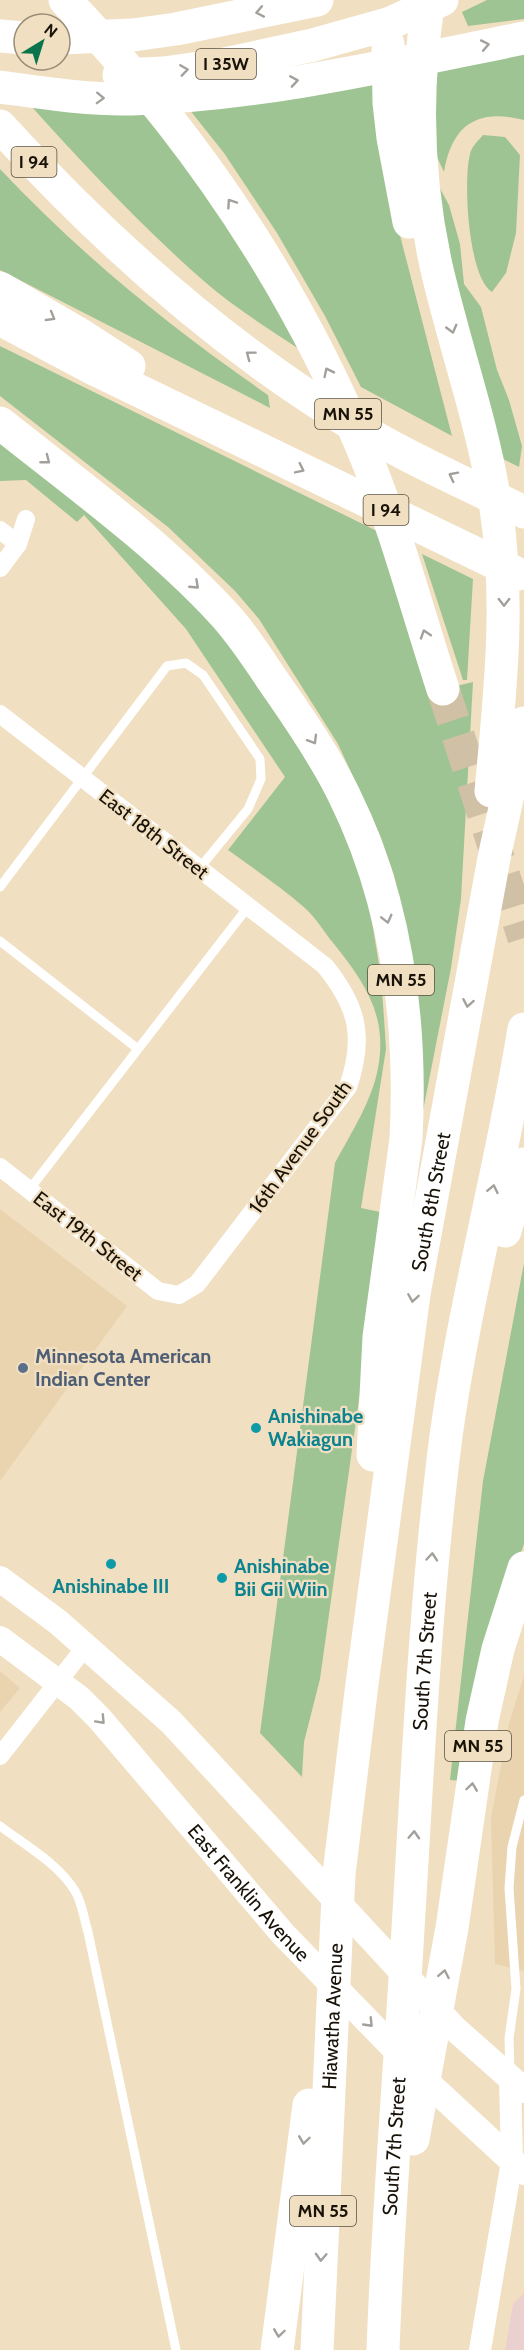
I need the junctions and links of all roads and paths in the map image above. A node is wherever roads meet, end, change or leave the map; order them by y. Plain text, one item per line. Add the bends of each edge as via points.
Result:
1 (65, 0) edge
2 (317, 0) edge
3 (391, 0) edge
4 (429, 0) edge
5 (442, 0) edge
6 (72, 38) edge
7 (524, 38) edge
8 (0, 76) edge
9 (0, 87) edge
10 (0, 126) edge
11 (410, 170) junction
12 (0, 288) edge
13 (0, 319) edge
14 (0, 423) edge
15 (248, 443) junction
16 (524, 512) edge
17 (26, 519) dead end
18 (0, 530) edge
19 (18, 544) junction
20 (0, 568) edge
21 (524, 577) edge
22 (443, 689) tunnel mouth
23 (0, 714) edge
24 (524, 723) edge
25 (83, 779) junction
26 (198, 870) junction
27 (0, 887) edge
28 (248, 907) junction
29 (0, 941) edge
30 (478, 945) junction
31 (308, 954) joint
32 (524, 1029) edge
33 (138, 1049) junction
34 (524, 1164) edge
35 (0, 1167) edge
36 (29, 1190) junction
37 (179, 1295) joint
38 (447, 1432) junction
39 (524, 1568) edge
40 (0, 1579) edge
41 (0, 1639) edge
42 (86, 1646) junction
43 (56, 1682) junction
44 (362, 1684) junction
45 (0, 1756) edge
46 (524, 1800) edge
47 (0, 1826) edge
48 (322, 2067) junction
49 (517, 2084) edge
50 (403, 2149) junction
51 (518, 2166) edge
52 (176, 2350) edge
53 (277, 2350) edge
54 (317, 2350) edge
55 (383, 2350) edge
56 (480, 2350) edge

22 -> 1 highway, MN 55 via 378,488 353,425 267,259 203,162 141,83
2 -> 6 highway, I 35W via 176,29
3 - 11 highway via 389,103
4 - 11 highway via 420,82 419,142
8 -> 5 highway, I 35W via 164,73 220,65 388,24
9 -> 7 highway via 96,98 206,94 321,77
16 -> 10 highway, I 94 via 344,419 272,372 136,264
11 -> 30 highway via 489,470 501,537 504,593 500,692
12 -> 15 highway via 81,335
13 - 15 highway, I 94
14 -> 44 highway, MN 55 via 136,531 223,613 330,768 379,887 403,991 408,1106 379,1337
15 -> 21 highway, I 94
17 - 19 street
18 - 19 street
19 - 20 street
23 - 25 street, East 18th Street
24 - 30 highway, South 8th Street
25 - 26 street, East 18th Street
25 - 26 lane via 167,666 186,663 203,675 260,759 261,779 248,809
25 - 27 lane
26 - 28 street, East 18th Street
28 - 31 street, East 18th Street
28 - 33 lane
29 - 33 lane
30 -> 44 highway, South 8th Street via 414,1294
31 - 37 street, 16th Avenue South via 325,966 342,988 352,1011 358,1035 356,1064 348,1088 197,1284
38 -> 32 highway, South 7th Street
33 - 36 lane
34 - 38 highway
35 - 36 street, East 19th Street
36 - 37 street, East 19th Street via 158,1291
50 -> 38 highway, South 7th Street via 410,1893 432,1552
50 -> 39 highway, MN 55 via 452,1928 489,1688
40 - 42 main road
41 - 43 main road, East Franklin Avenue
42 - 43 street
42 - 49 main road via 171,1722 455,2029
43 - 45 street
43 -> 51 main road, East Franklin Avenue via 99,1718 283,1934 428,2083
44 - 48 highway, MN 55 via 339,1874
46 - 49 lane via 512,1848 509,1888 516,1989 509,2038
47 - 52 lane via 67,1879 77,1893
48 -> 53 highway
48 -> 54 highway, Hiawatha Avenue / MN 55
49 - 51 street
50 - 55 highway, South 7th Street
51 - 56 street

